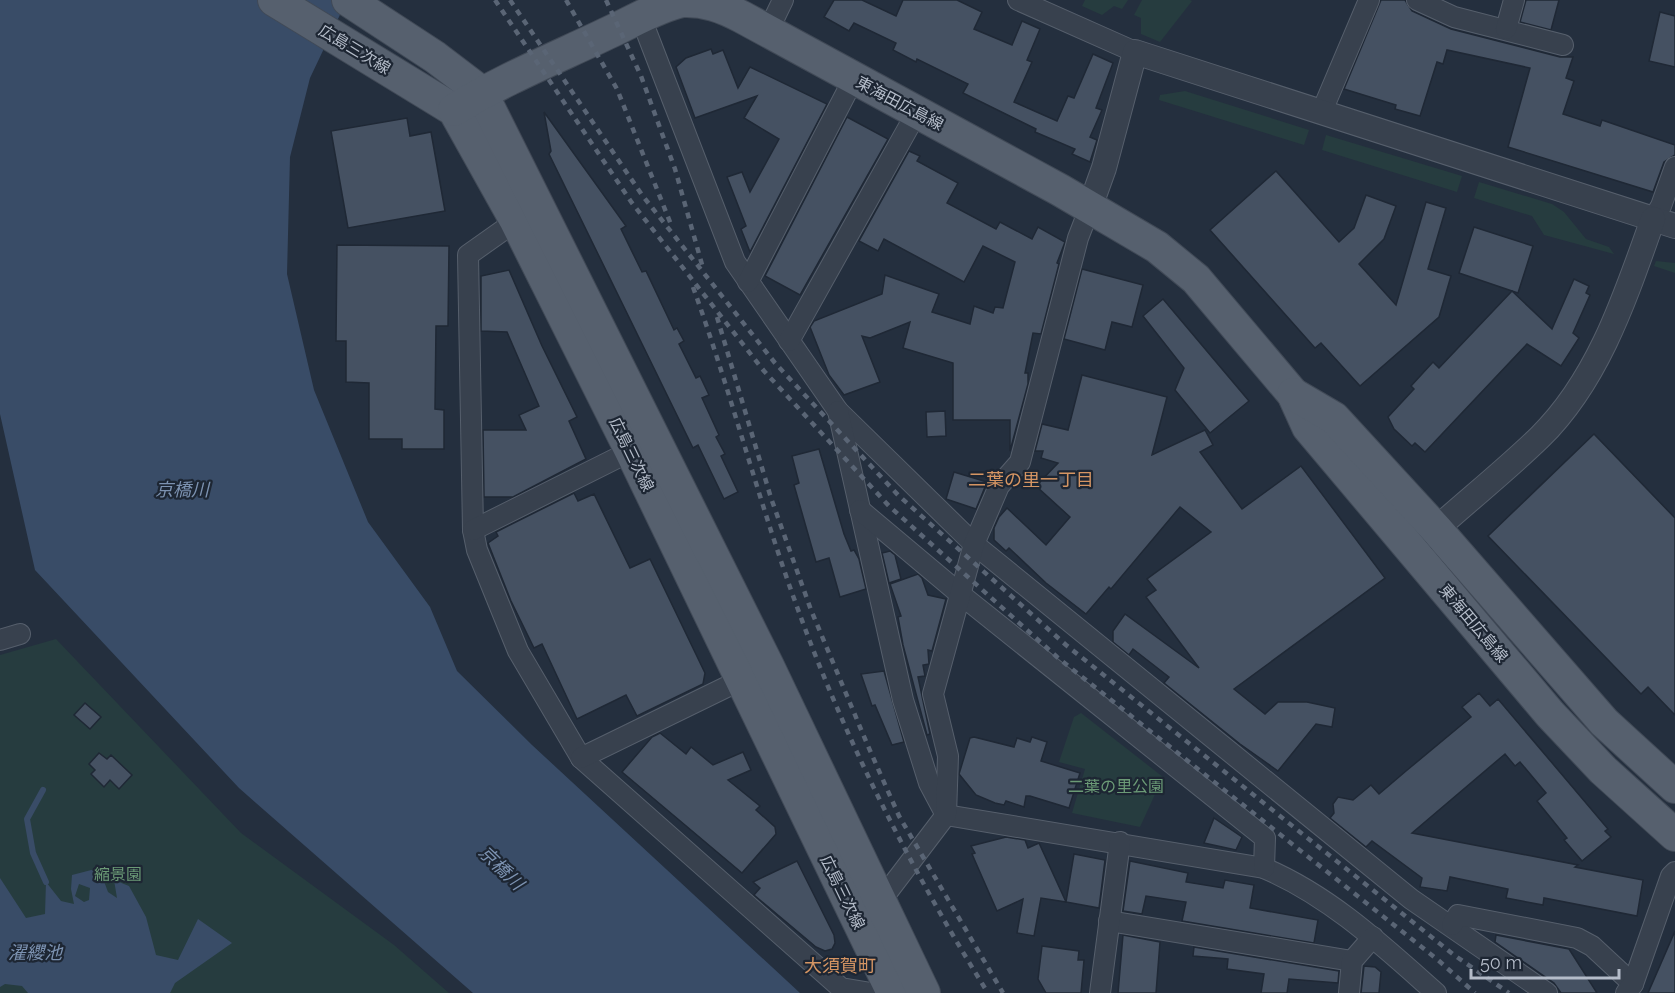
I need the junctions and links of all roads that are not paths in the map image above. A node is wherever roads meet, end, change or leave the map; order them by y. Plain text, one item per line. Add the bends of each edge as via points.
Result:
1 (274, 0) edge
2 (680, 0) edge
3 (783, 0) edge
4 (1018, 0) edge
5 (1369, 0) edge
6 (1417, 0) edge
7 (1514, 0) edge
8 (350, 2) edge
9 (641, 18) junction
10 (1506, 28) junction
11 (768, 32) junction
12 (1563, 45) dead end
13 (1136, 52) junction
14 (854, 78) junction
15 (481, 92) junction
16 (454, 110) junction
17 (1322, 111) junction
18 (917, 112) junction
19 (1675, 167) edge
20 (1090, 207) junction
21 (516, 221) junction
22 (1664, 223) edge
23 (748, 282) junction
24 (789, 341) junction
25 (1293, 394) junction
26 (838, 411) junction
27 (631, 451) junction
28 (860, 510) junction
29 (1436, 529) junction
30 (473, 530) junction
31 (974, 544) junction
32 (1413, 550) junction
33 (960, 594) junction
34 (20, 634) dead end
35 (0, 640) edge
36 (754, 673) junction
37 (580, 758) junction
38 (1675, 787) edge
39 (946, 815) junction
40 (1675, 835) edge
41 (1120, 842) junction
42 (1264, 868) junction
43 (1675, 872) edge
44 (880, 902) junction
45 (1109, 921) junction
46 (1452, 925) junction
47 (860, 927) junction
48 (1373, 937) junction
49 (1352, 961) junction
50 (1629, 988) edge
51 (871, 993) edge
52 (893, 993) edge
53 (924, 993) edge
54 (1100, 993) edge
55 (1349, 993) edge
56 (1436, 993) edge
57 (1547, 993) edge

1 - 16 main road, 広島三次線
2 - 9 main road, 東海田広島線
2 - 11 main road, 東海田広島線 via 716,4
3 - 11 street
4 - 13 street
5 - 17 street
6 - 10 street via 1454,17
7 - 10 street
8 - 15 main road, 広島三次線
9 - 15 main road, 東海田広島線
9 - 23 street via 735,262
10 - 12 street
11 - 14 main road, 東海田広島線
13 - 17 street
13 - 20 street
14 - 18 main road, 東海田広島線
14 - 23 street
15 - 16 main road, 東海田広島線
15 - 36 main road, 広島三次線
16 - 21 main road, 広島三次線
17 - 22 street
18 - 20 main road, 東海田広島線
18 - 24 street
19 - 22 street via 1661,206
20 - 25 main road, 東海田広島線 via 1157,247 1196,279
20 - 31 street via 1078,238 1020,462 999,486
21 - 27 main road, 広島三次線
21 - 30 street via 468,255
22 - 29 street via 1600,353 1569,400 1542,435
23 - 24 street
24 - 26 street
25 - 29 main road, 東海田広島線 via 1334,418
25 - 32 main road, 東海田広島線 via 1308,427
26 - 28 street
26 - 31 street
27 - 30 street
27 - 36 main road, 広島三次線
28 - 33 street
28 - 39 street via 903,700 929,783
29 - 32 street
29 - 38 main road, 東海田広島線 via 1604,722
30 - 37 street via 477,550 518,651
31 - 33 street
31 - 46 street via 1410,899
32 - 40 main road, 東海田広島線 via 1550,714 1603,770
33 - 39 street via 933,694 948,756
33 - 42 street via 1265,838
34 - 35 street
36 - 37 street
36 - 44 main road, 広島三次線
36 - 47 main road, 広島三次線
37 - 51 street via 841,988
39 - 41 street
39 - 44 street
41 - 42 street
41 - 45 street
42 - 48 street via 1300,883
43 - 50 street
44 - 47 street
44 - 53 main road, 広島三次線
45 - 49 street
45 - 54 street
46 - 50 street via 1458,915 1570,936 1592,946
46 - 57 street
47 - 52 main road, 広島三次線
48 - 49 street
48 - 56 street
49 - 55 street

